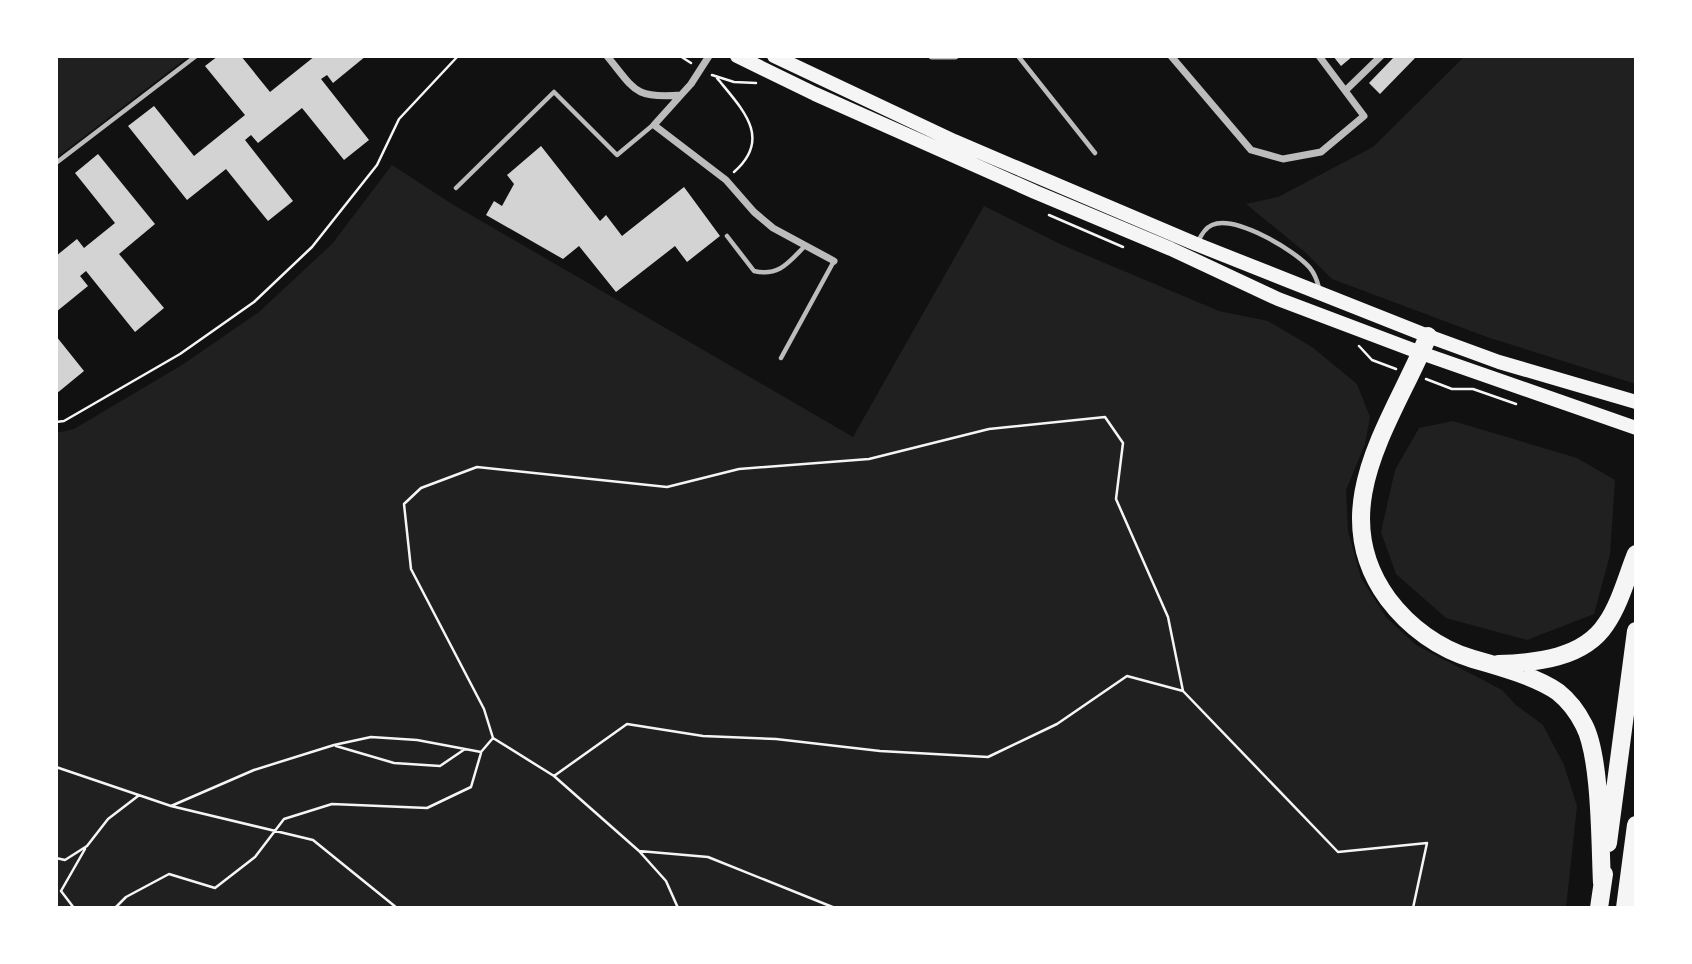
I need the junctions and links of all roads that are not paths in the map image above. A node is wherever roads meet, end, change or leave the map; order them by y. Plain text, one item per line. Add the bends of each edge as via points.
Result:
1 (196, 56) edge
2 (607, 56) edge
3 (709, 56) edge
4 (737, 56) edge
5 (774, 56) edge
6 (932, 56) edge
7 (955, 56) edge
8 (1018, 56) edge
9 (1171, 56) edge
10 (1320, 56) edge
11 (1381, 56) edge
12 (1346, 90) junction
13 (681, 95) junction
14 (654, 125) junction
15 (1095, 153) dead end
16 (56, 163) edge
17 (456, 188) dead end
18 (727, 236) dead end
19 (1196, 244) junction
20 (805, 246) junction
21 (1189, 258) junction
22 (834, 261) joint
23 (1320, 292) junction
24 (1425, 345) junction
25 (781, 358) dead end
26 (1636, 402) edge
27 (1636, 428) edge
28 (1636, 554) edge
29 (1636, 631) edge
30 (1491, 664) junction
31 (1636, 825) edge
32 (1602, 883) junction
33 (1599, 908) edge
34 (1625, 908) edge

1 - 16 lane
2 - 13 street via 635,91 657,97
3 - 13 street
4 - 21 main road
5 - 19 main road via 954,141
6 - 7 street
8 - 15 lane
9 - 12 street via 1251,150 1283,159 1321,152 1364,116
10 - 12 street
11 - 12 street
13 - 14 street
14 - 17 lane via 617,155 554,92
14 - 20 street via 726,180 754,212
18 - 20 lane via 754,271 766,274
19 - 21 lane
19 - 23 main road
19 - 23 lane via 1209,226 1236,224 1300,258 1311,269
20 - 22 street
21 - 24 main road via 1279,299
22 - 25 lane
23 - 24 main road
24 - 26 main road
24 - 27 main road via 1550,400
24 - 30 highway via 1369,465 1362,504 1365,547 1378,582 1406,621 1442,646
28 - 30 highway via 1598,636 1552,658
29 - 32 highway
30 - 32 highway via 1558,692 1584,726 1593,754
31 - 34 highway
32 - 33 highway

